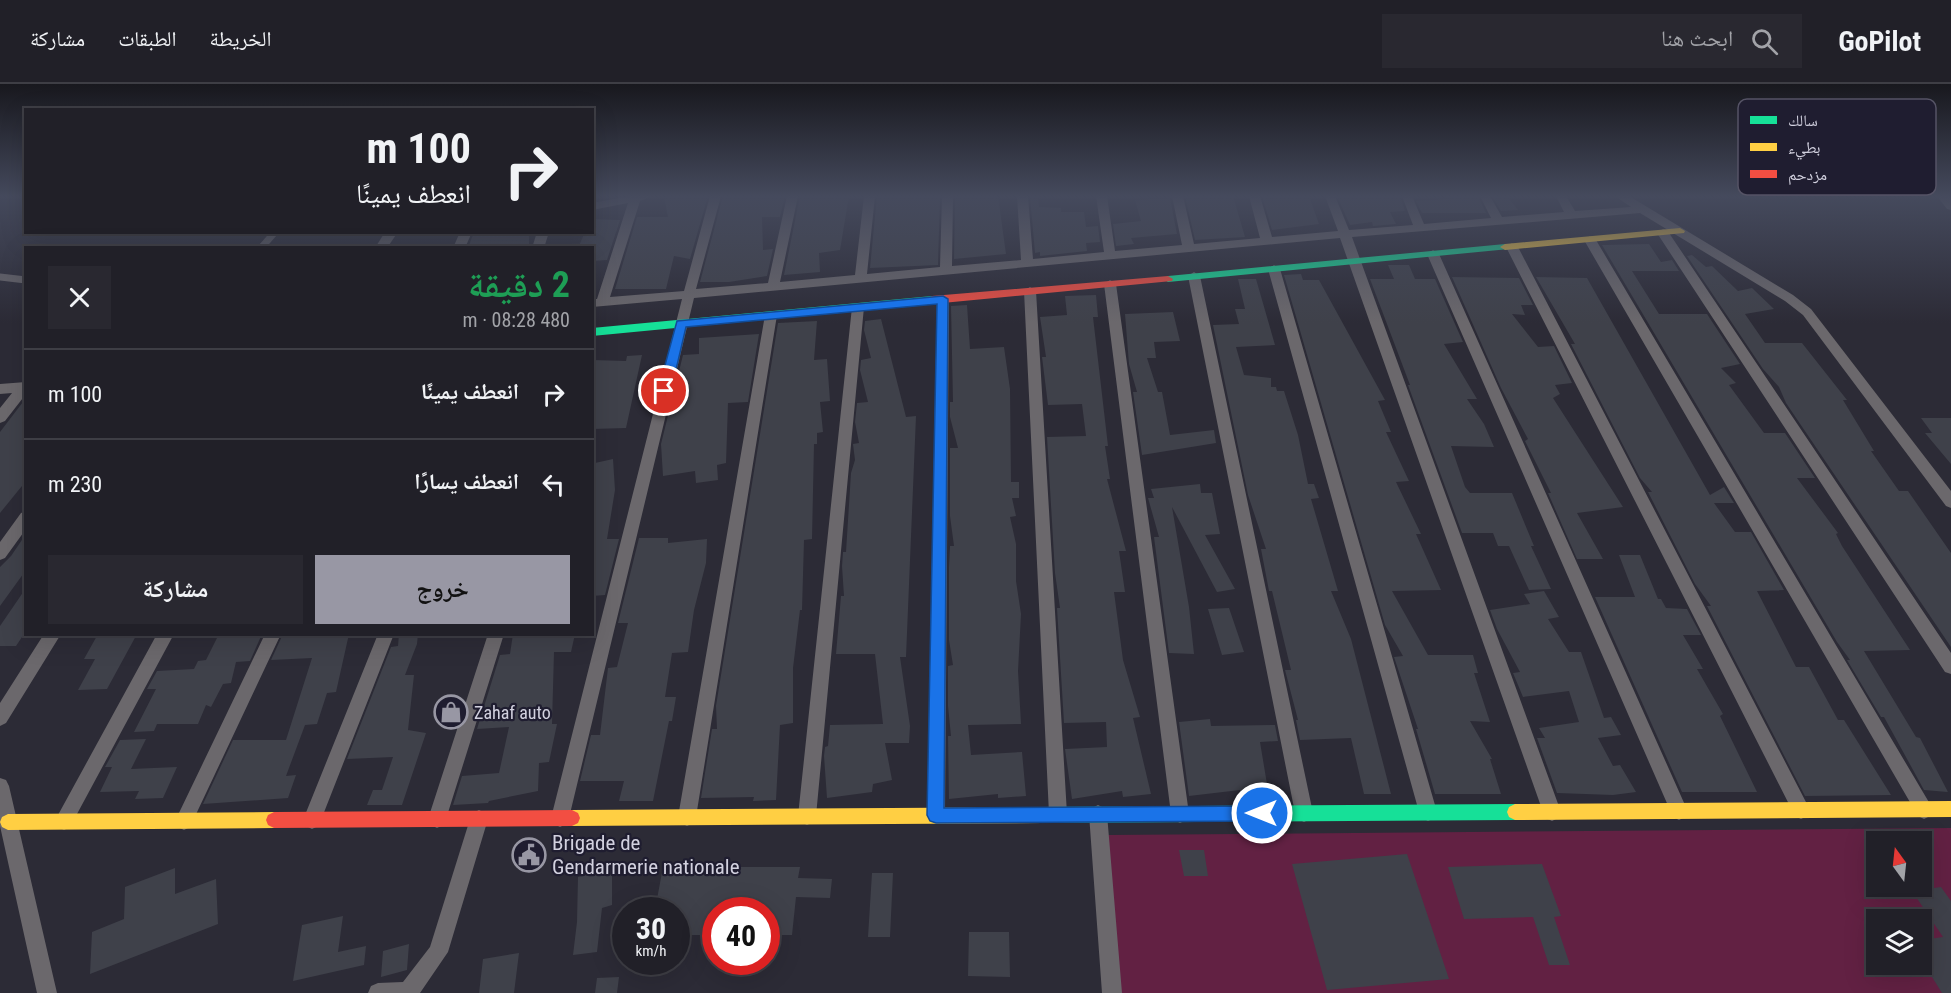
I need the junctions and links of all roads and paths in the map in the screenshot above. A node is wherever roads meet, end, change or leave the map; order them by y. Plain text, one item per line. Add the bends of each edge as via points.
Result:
1 (624, 238) edge
2 (704, 238) edge
3 (783, 238) edge
4 (865, 238) edge
5 (946, 238) edge
6 (1025, 238) edge
7 (1107, 238) edge
8 (1187, 238) edge
9 (1295, 238) edge
10 (1345, 238) edge
11 (1606, 238) edge
12 (1667, 238) edge
13 (1692, 238) edge
14 (1590, 240) junction
15 (1267, 241) joint
16 (1512, 247) junction
17 (1189, 248) junction
18 (1433, 254) junction
19 (1110, 255) junction
20 (1355, 261) junction
21 (1027, 263) junction
22 (1274, 269) junction
23 (946, 270) junction
24 (1194, 276) junction
25 (0, 277) edge
26 (861, 278) junction
27 (24, 280) edge
28 (1110, 284) junction
29 (773, 286) junction
30 (1030, 291) junction
31 (689, 294) junction
32 (943, 299) junction
33 (597, 302) edge
34 (858, 307) junction
35 (771, 315) junction
36 (681, 324) junction
37 (594, 332) edge
38 (24, 387) edge
39 (24, 388) edge
40 (0, 389) edge
41 (0, 418) edge
42 (1951, 502) edge
43 (24, 520) edge
44 (0, 554) edge
45 (52, 636) edge
46 (165, 636) edge
47 (272, 636) edge
48 (385, 636) edge
49 (495, 636) edge
50 (1951, 667) edge
51 (0, 718) edge
52 (0, 786) edge
53 (1951, 809) edge
54 (1801, 810) junction
55 (1924, 810) junction
56 (1679, 811) junction
57 (1428, 812) junction
58 (1552, 812) junction
59 (1304, 813) junction
60 (1058, 814) junction
61 (1098, 814) junction
62 (1180, 814) junction
63 (936, 815) junction
64 (807, 816) junction
65 (687, 817) junction
66 (560, 818) junction
67 (437, 819) junction
68 (479, 819) junction
69 (312, 820) junction
70 (64, 821) junction
71 (184, 821) junction
72 (8, 822) junction
73 (47, 993) edge
74 (378, 993) edge
75 (1112, 993) edge

1 - 33 street
2 - 31 street
3 - 29 street
4 - 26 street
5 - 23 street
6 - 21 street
7 - 19 street
8 - 17 street
9 - 15 street
10 - 20 street
11 - 14 street
12 - 50 street
13 - 42 street via 1807,312
14 - 16 street
14 - 55 street
15 - 17 street
16 - 18 street
16 - 54 street
17 - 19 street
18 - 20 street
18 - 56 street
19 - 21 street
20 - 22 street
20 - 58 street
21 - 23 street
22 - 24 street
22 - 57 street
23 - 26 street
24 - 28 street
24 - 59 street
25 - 27 lane
26 - 29 street
28 - 30 street
28 - 62 street
29 - 31 street
30 - 32 street
30 - 60 street
31 - 33 street
31 - 36 street
32 - 34 street
32 - 63 street
34 - 35 street
34 - 64 street
35 - 36 street
35 - 65 street
36 - 37 street
36 - 66 street
38 - 40 street
39 - 41 street
43 - 44 street
45 - 51 street
46 - 70 street
47 - 71 street
48 - 69 street
49 - 67 street
52 - 72 street
53 - 55 street
54 - 55 street
54 - 56 street
56 - 58 street
57 - 58 street
57 - 59 street
59 - 62 street
60 - 61 street
60 - 63 street
61 - 62 street
61 - 75 street
63 - 64 street
64 - 65 street
65 - 66 street
66 - 68 street
67 - 68 street
67 - 69 street
68 - 74 street via 438,952 408,993
69 - 71 street
70 - 71 street
70 - 72 street
72 - 73 street

